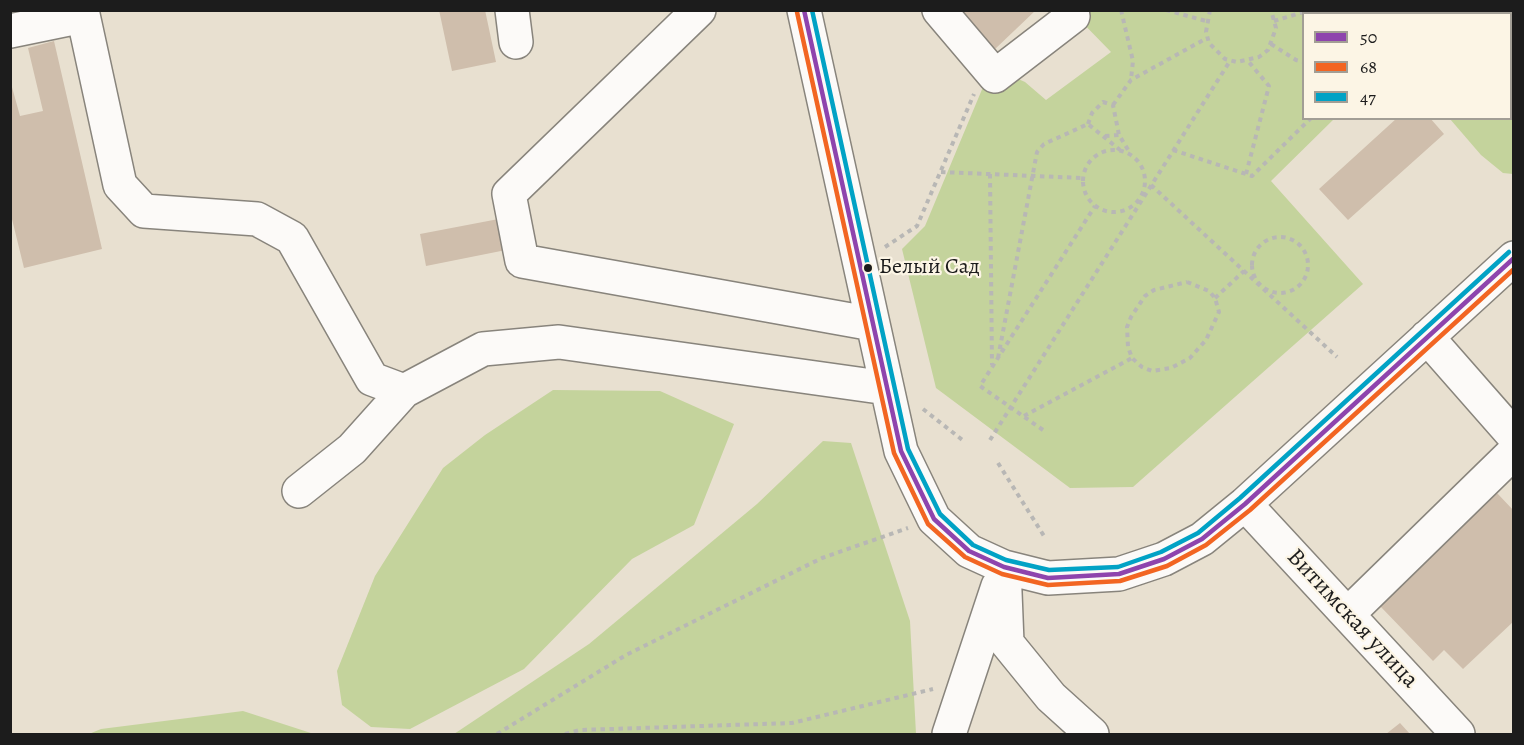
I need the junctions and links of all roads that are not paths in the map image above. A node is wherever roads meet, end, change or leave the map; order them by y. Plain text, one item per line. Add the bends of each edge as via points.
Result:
1 (699, 10) edge
2 (804, 10) edge
3 (939, 10) edge
4 (1069, 10) edge
5 (82, 13) edge
6 (10, 31) edge
7 (1514, 258) edge
8 (873, 324) junction
9 (1426, 337) junction
10 (887, 388) junction
11 (404, 391) junction
12 (1514, 436) edge
13 (1514, 452) edge
14 (299, 491) dead end
15 (1245, 504) junction
16 (1004, 567) junction
17 (1348, 614) junction
18 (949, 735) edge
19 (1092, 735) edge
20 (1458, 735) edge

1 - 8 street via 509,195 522,261
2 - 8 street
3 - 4 street via 995,76 1073,16
5 - 6 street
5 - 11 street via 120,185 144,211 256,219 292,238 372,379
7 - 9 street
8 - 10 street
9 - 12 street
9 - 15 street
10 - 11 street via 559,342 483,349
10 - 16 street via 901,451 934,519 969,551
11 - 14 street via 352,449
13 - 17 street
15 - 16 street via 1202,539 1164,559 1119,574 1048,578
15 - 17 street, Витимская улица
16 - 18 street
16 - 19 street via 1007,643 1051,697
17 - 20 street, Витимская улица

